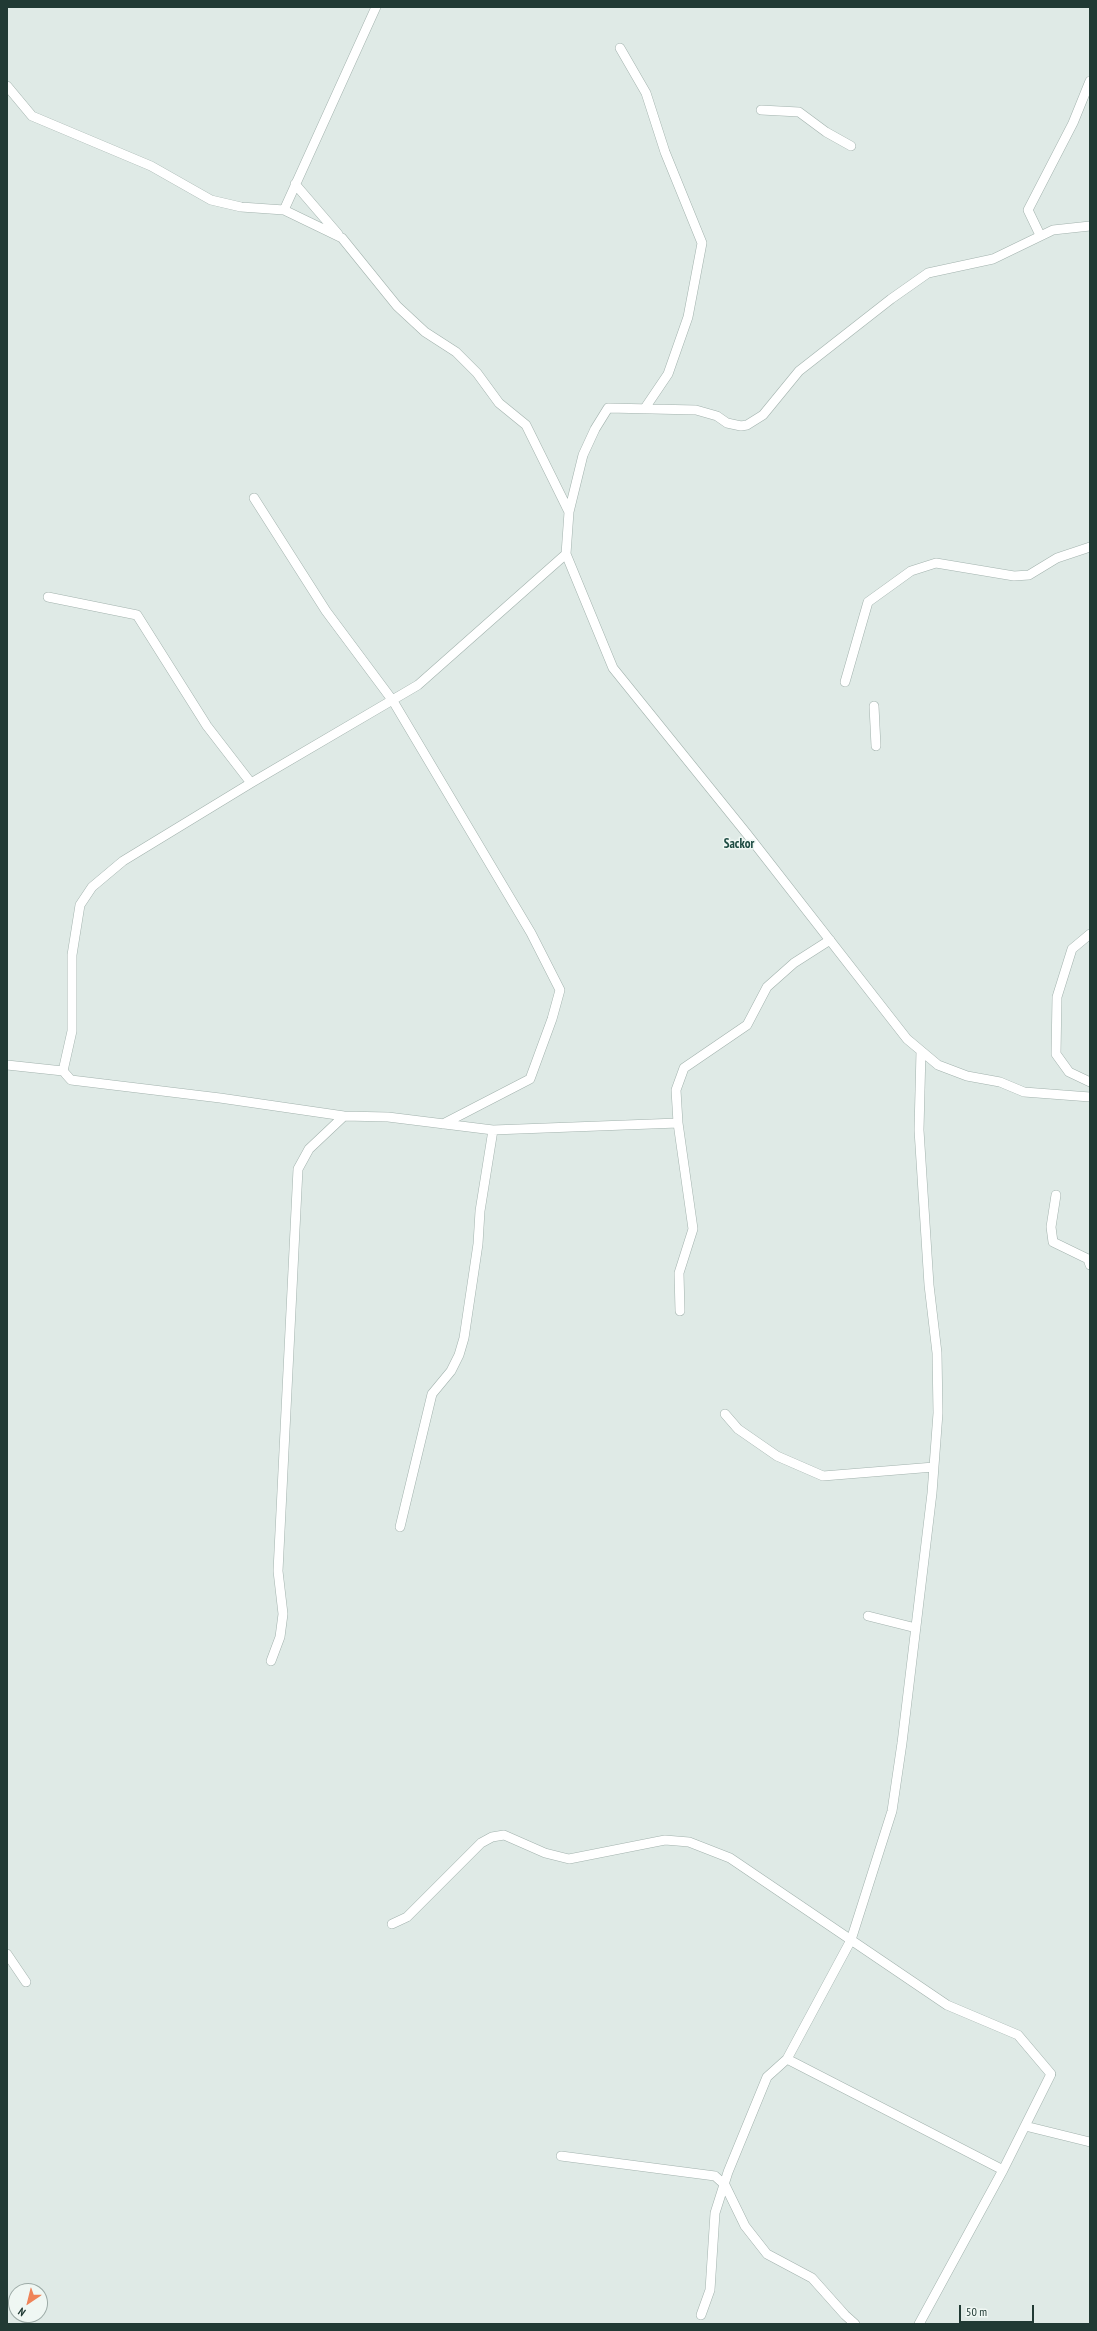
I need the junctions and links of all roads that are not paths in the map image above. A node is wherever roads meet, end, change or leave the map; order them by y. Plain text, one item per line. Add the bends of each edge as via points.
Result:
1 (376, 7) edge
2 (620, 48) dead end
3 (1090, 81) edge
4 (7, 86) edge
5 (761, 110) dead end
6 (851, 146) dead end
7 (295, 184) junction
8 (284, 210) junction
9 (1090, 226) edge
10 (1040, 235) junction
11 (342, 238) junction
12 (645, 408) junction
13 (254, 498) dead end
14 (569, 512) junction
15 (1090, 546) edge
16 (566, 554) junction
17 (48, 597) dead end
18 (845, 682) dead end
19 (393, 701) junction
20 (874, 706) dead end
21 (876, 746) dead end
22 (250, 783) junction
23 (1090, 934) edge
24 (830, 940) junction
25 (921, 1051) junction
26 (7, 1065) edge
27 (63, 1071) junction
28 (1090, 1082) edge
29 (1090, 1097) edge
30 (344, 1116) junction
31 (678, 1123) junction
32 (443, 1124) junction
33 (493, 1130) junction
34 (1056, 1195) dead end
35 (1090, 1265) edge
36 (680, 1310) dead end
37 (725, 1414) dead end
38 (934, 1466) junction
39 (400, 1527) dead end
40 (868, 1616) dead end
41 (916, 1628) junction
42 (271, 1661) dead end
43 (392, 1924) dead end
44 (851, 1940) junction
45 (7, 1954) edge
46 (26, 1982) dead end
47 (787, 2059) junction
48 (1026, 2126) junction
49 (1090, 2142) edge
50 (561, 2156) dead end
51 (1003, 2170) junction
52 (725, 2185) junction
53 (701, 2315) dead end
54 (855, 2324) edge
55 (919, 2324) edge

1 - 7 street
2 - 12 street via 646,93 665,152 702,243 688,317 668,374
3 - 10 street via 1073,123 1028,210
4 - 8 street via 32,116 151,166 211,200 241,207
5 - 6 street via 799,112
7 - 8 street
7 - 11 street
8 - 11 street
9 - 10 street via 1052,230
10 - 12 street via 1010,253 993,259 928,273 799,371 757,420 741,426 696,410
11 - 14 street via 397,306 425,332 456,352 477,373 499,403 526,425
12 - 14 street via 608,408 583,455
13 - 19 street via 326,611
14 - 16 street
15 - 18 street via 1057,558 1029,575 1014,576 936,563 911,571 868,602
16 - 19 street via 418,686
16 - 24 street via 613,668
17 - 22 street via 137,616 207,726
19 - 22 street
19 - 32 street via 531,933 560,990 530,1079
20 - 21 street
22 - 27 street via 123,861 92,887 80,905 72,955 72,1031
23 - 28 street via 1072,949 1057,997 1056,1054 1069,1072
24 - 25 street via 907,1039
24 - 31 street via 794,963 767,987 747,1025 684,1068 676,1090
25 - 29 street via 938,1065 967,1076 1000,1082 1024,1092
25 - 38 street via 919,1130 929,1285 937,1353 938,1413
26 - 27 street
27 - 30 street via 71,1080
30 - 32 street via 388,1117
30 - 42 street via 310,1149 298,1169 278,1571 283,1614 280,1637
31 - 33 street
31 - 36 street via 693,1229 680,1273
32 - 33 street
33 - 39 street via 464,1338 460,1355 451,1371 432,1394
34 - 35 street via 1051,1227 1053,1242 1088,1259
37 - 38 street via 738,1429 777,1456 823,1476
38 - 41 street
40 - 41 street
41 - 44 street via 892,1810
43 - 44 street via 407,1917 481,1843 492,1837 504,1835 545,1853 569,1859 665,1840 689,1842 730,1858
44 - 47 street
44 - 48 street via 947,2005 1018,2035 1051,2074
45 - 46 street
47 - 51 street
47 - 52 street via 767,2077
48 - 49 street
48 - 51 street
50 - 52 street via 716,2176
51 - 55 street
52 - 53 street via 715,2212 710,2290
52 - 54 street via 745,2226 767,2254 812,2278

